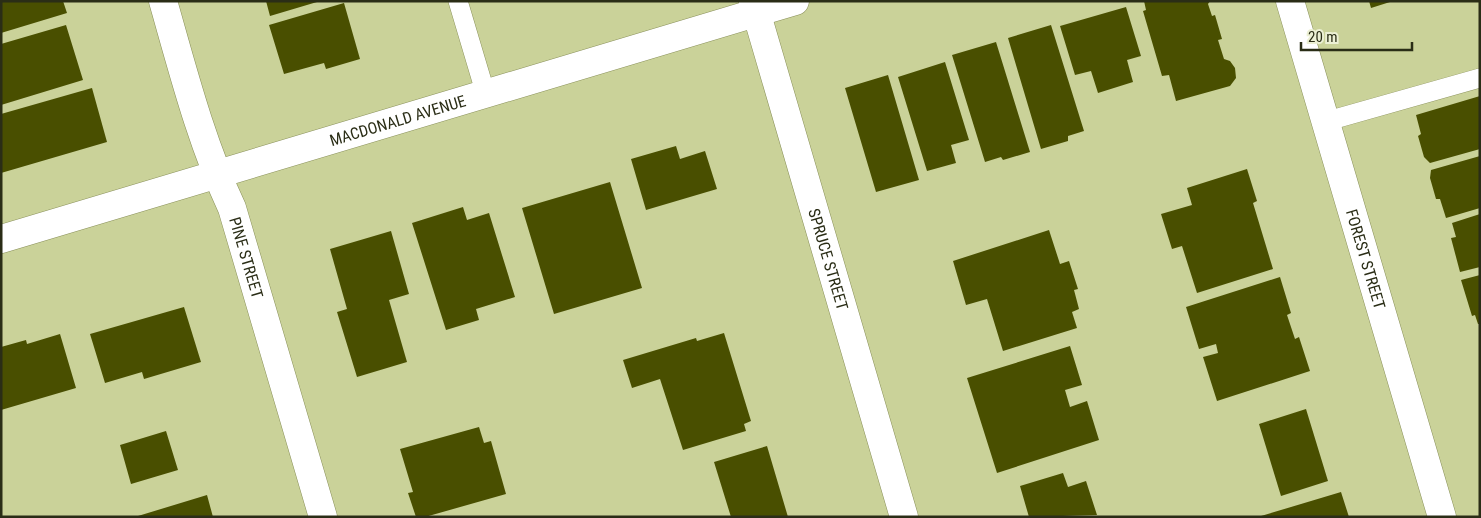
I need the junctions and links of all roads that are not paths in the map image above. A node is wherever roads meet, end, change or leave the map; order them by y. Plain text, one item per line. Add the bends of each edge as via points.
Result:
1 (162, 1) edge
2 (458, 1) edge
3 (795, 1) edge
4 (1290, 1) edge
5 (754, 7) edge
6 (1480, 78) edge
7 (486, 95) junction
8 (1324, 122) junction
9 (217, 175) junction
10 (1, 239) edge
11 (323, 517) edge
12 (904, 517) edge
13 (1442, 517) edge

1 - 9 street, PINE STREET
2 - 7 lane
3 - 5 street, MACDONALD AVENUE
4 - 8 street, FOREST STREET
5 - 7 street, MACDONALD AVENUE
5 - 12 street, SPRUCE STREET
6 - 8 lane
7 - 9 street, MACDONALD AVENUE
8 - 13 street, FOREST STREET
9 - 10 street, MACDONALD AVENUE
9 - 11 street, PINE STREET via 232,208

